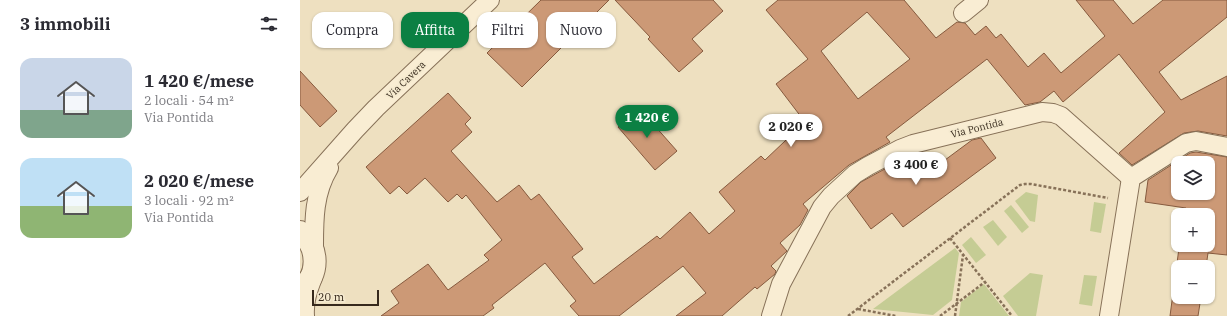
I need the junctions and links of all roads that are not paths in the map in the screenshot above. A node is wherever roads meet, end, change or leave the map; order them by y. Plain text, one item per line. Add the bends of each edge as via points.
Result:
1 (490, 0) edge
2 (979, 0) edge
3 (963, 13) dead end
4 (342, 146) junction
5 (1227, 147) edge
6 (1131, 178) junction
7 (300, 192) edge
8 (300, 232) edge
9 (314, 252) junction
10 (304, 300) edge
11 (771, 316) edge
12 (1109, 316) edge

1 - 4 street, Via Cavera via 376,108
2 - 3 street
4 - 7 street, Via Cavera
4 - 9 street, Via Cavera via 319,188 314,218
5 - 6 street via 1186,143
6 - 11 street, Via Pontida via 1061,116 1053,113 1042,112 913,144 855,174 831,196 822,207 781,284
6 - 12 street
8 - 9 street via 309,241
9 - 10 street via 315,264

